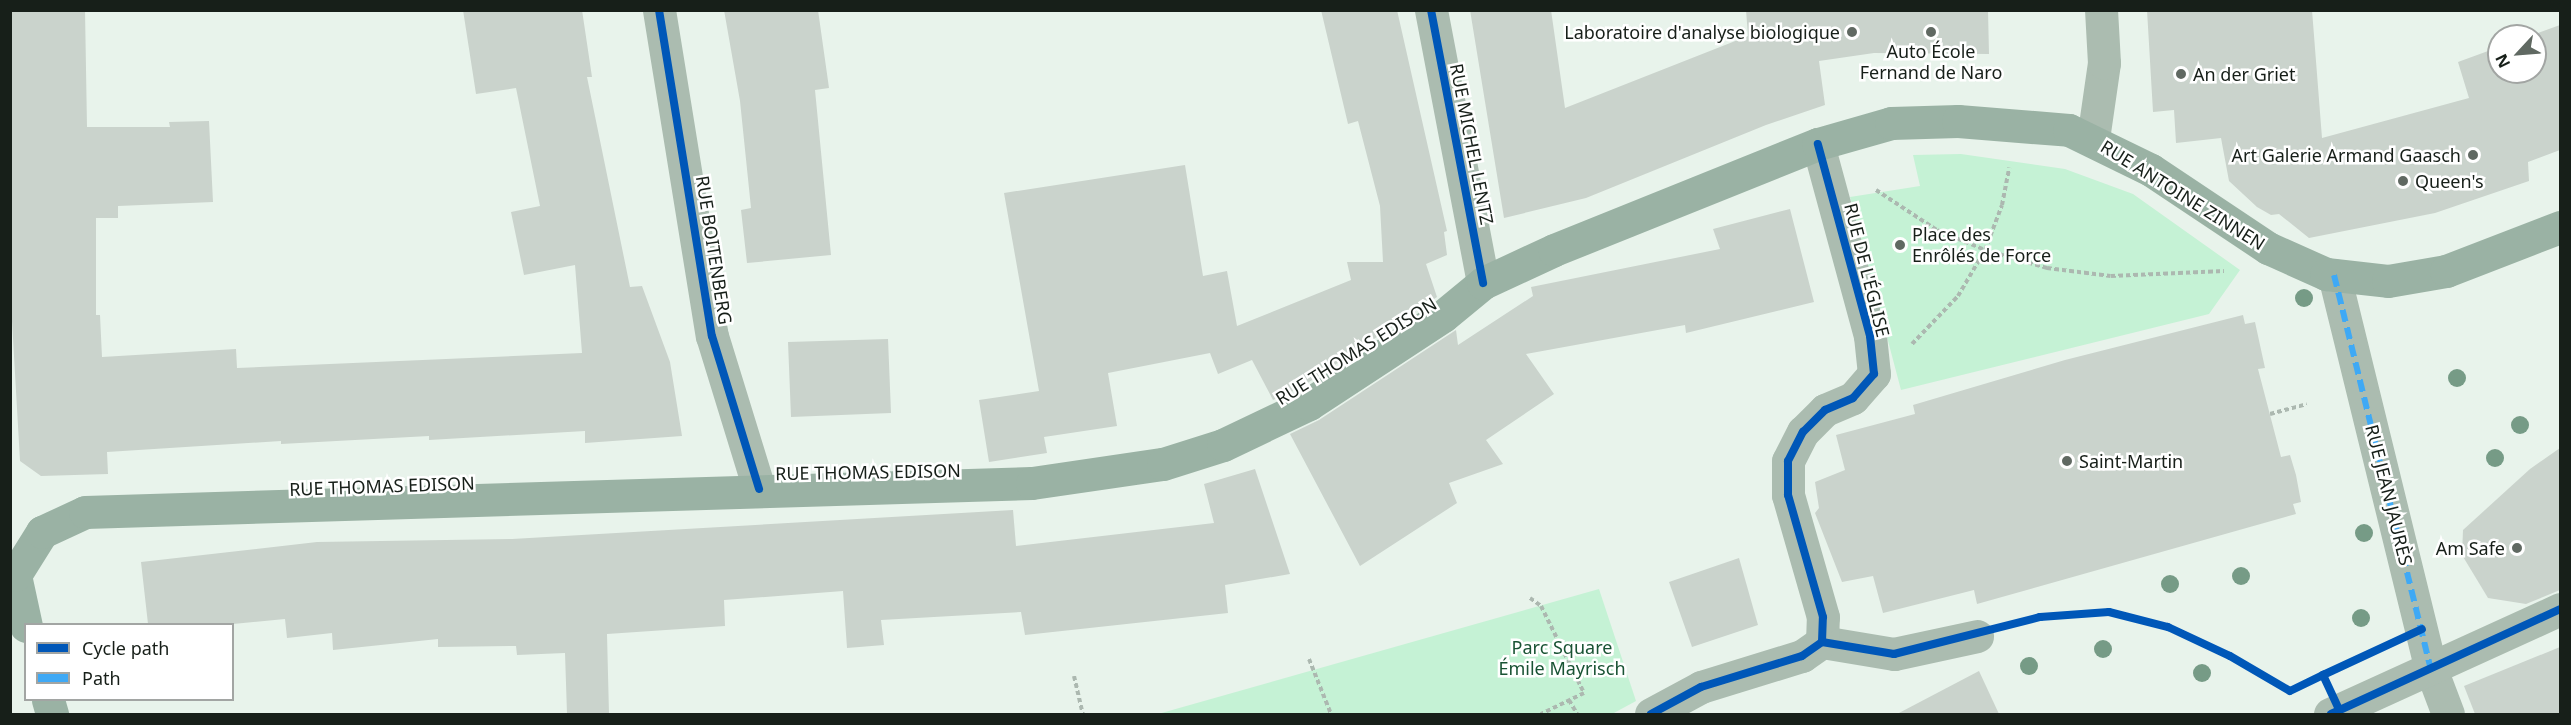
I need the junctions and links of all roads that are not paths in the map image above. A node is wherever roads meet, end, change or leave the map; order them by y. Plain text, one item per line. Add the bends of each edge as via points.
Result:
1 (660, 10) edge
2 (1431, 10) edge
3 (2102, 10) edge
4 (2093, 139) junction
5 (1818, 144) junction
6 (2560, 227) edge
7 (2330, 274) junction
8 (1483, 283) junction
9 (759, 489) junction
10 (13, 570) edge
11 (2560, 609) edge
12 (25, 623) edge
13 (1977, 636) dead end
14 (1822, 642) junction
15 (2432, 669) junction
16 (1651, 714) edge
17 (2330, 714) edge
18 (2448, 714) edge

1 - 9 street, RUE BOITENBERG via 712,336
2 - 8 street, RUE MICHEL LENTZ
3 - 4 street, RUE ANTOINE ZINNEN via 2104,63
4 - 5 main road via 2069,130 2014,124 1891,123
4 - 7 main road, RUE ANTOINE ZINNEN via 2151,171 2268,248
5 - 8 main road via 1554,250
5 - 14 street, RUE DE L'ÉGLISE via 1870,336 1874,374 1853,398 1825,410 1803,432 1788,460 1788,495 1823,617
6 - 7 main road, RUE ANTOINE ZINNEN via 2446,271 2388,281
7 - 15 street, RUE JEAN JAURÈS
8 - 9 main road, RUE THOMAS EDISON via 1443,316 1309,404 1223,445 1163,464 1032,483
9 - 10 main road, RUE THOMAS EDISON via 85,513 42,532
10 - 12 main road
11 - 15 street
13 - 14 street via 1894,654
14 - 16 street via 1802,656 1701,687
15 - 17 street
15 - 18 street, RUE JEAN JAURÈS

